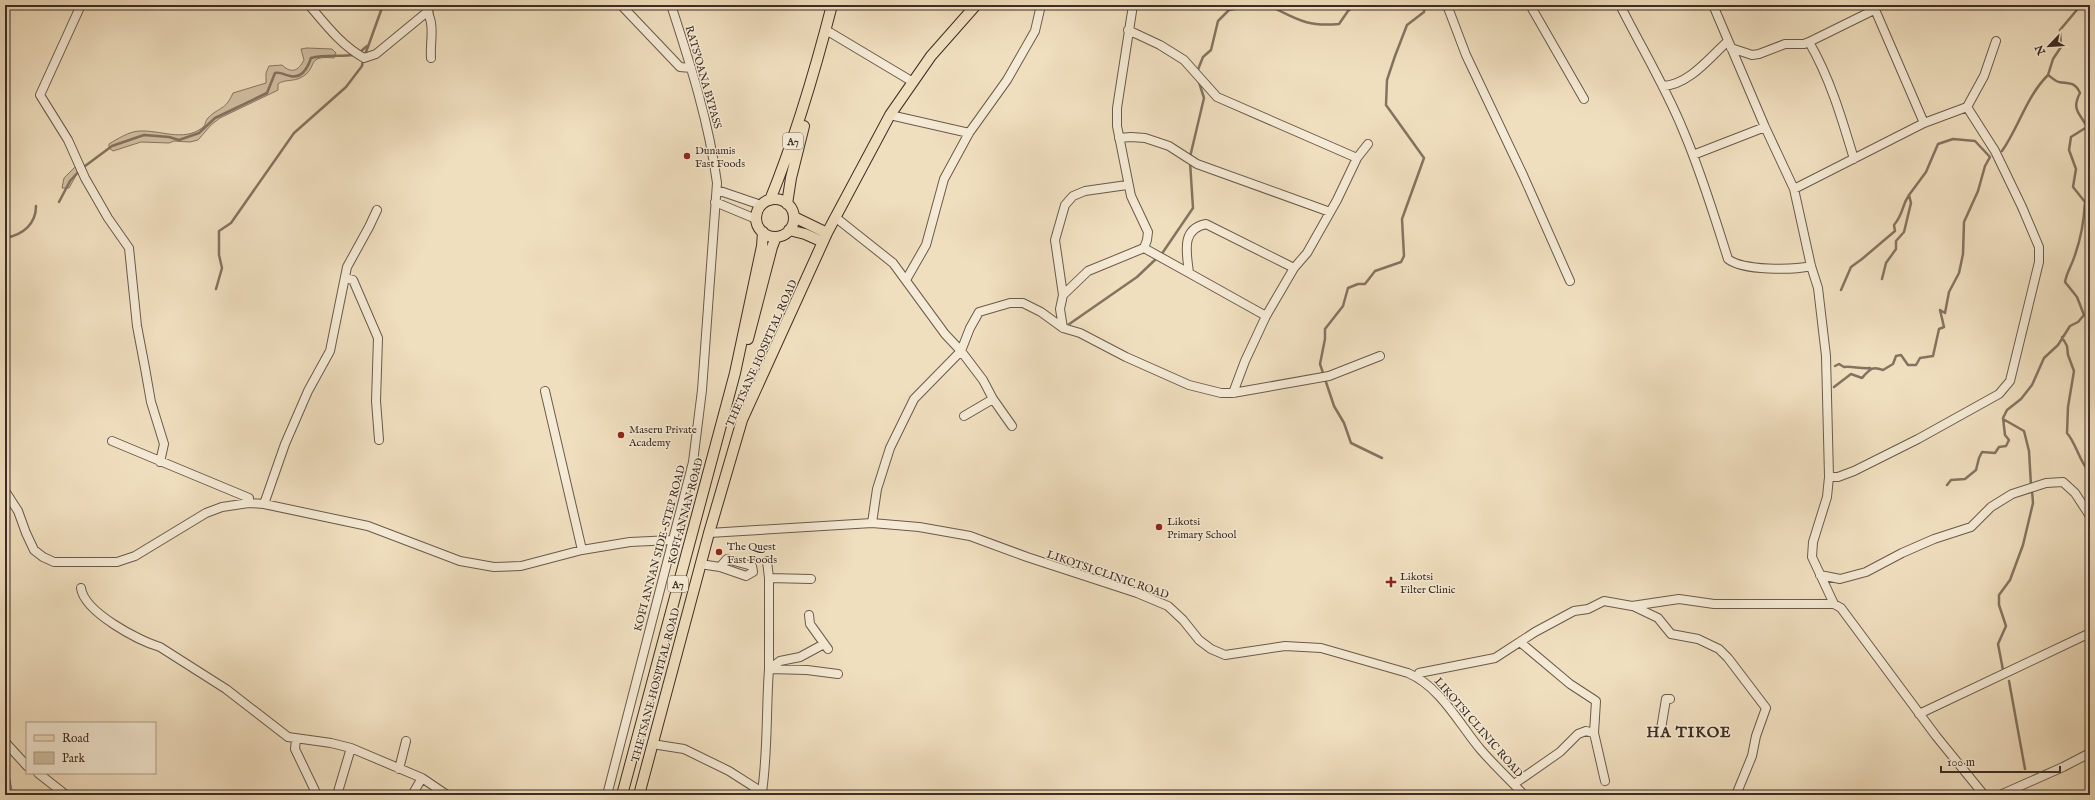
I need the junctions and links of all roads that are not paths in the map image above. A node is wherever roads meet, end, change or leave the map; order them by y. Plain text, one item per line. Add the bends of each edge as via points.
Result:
1 (81, 5) edge
2 (309, 5) edge
3 (621, 5) edge
4 (671, 5) edge
5 (832, 5) edge
6 (976, 5) edge
7 (1041, 5) edge
8 (1133, 5) edge
9 (1447, 5) edge
10 (1530, 5) edge
11 (1620, 5) edge
12 (1713, 5) edge
13 (1873, 7) edge
14 (429, 8) edge
15 (826, 30) junction
16 (1128, 30) junction
17 (1996, 41) dead end
18 (1810, 42) junction
19 (1730, 44) junction
20 (431, 58) dead end
21 (691, 68) junction
22 (812, 81) junction
23 (913, 82) junction
24 (1663, 86) junction
25 (1584, 99) dead end
26 (1967, 107) junction
27 (890, 115) junction
28 (1924, 123) junction
29 (1765, 127) junction
30 (969, 133) junction
31 (1120, 138) junction
32 (1368, 144) dead end
33 (1693, 154) junction
34 (1357, 158) junction
35 (1854, 158) junction
36 (1128, 185) junction
37 (1794, 189) junction
38 (717, 190) junction
39 (770, 200) junction
40 (715, 202) junction
41 (787, 204) junction
42 (761, 205) junction
43 (377, 210) dead end
44 (1330, 212) junction
45 (794, 217) junction
46 (835, 217) junction
47 (756, 219) junction
48 (789, 230) junction
49 (763, 232) junction
50 (827, 233) junction
51 (776, 237) junction
52 (823, 242) junction
53 (1144, 248) junction
54 (1811, 266) junction
55 (1294, 268) junction
56 (1189, 273) junction
57 (345, 278) junction
58 (906, 280) junction
59 (1570, 281) dead end
60 (1063, 295) junction
61 (1266, 316) junction
62 (1063, 328) junction
63 (961, 351) junction
64 (1380, 356) dead end
65 (735, 372) junction
66 (545, 391) dead end
67 (1232, 393) junction
68 (993, 399) junction
69 (964, 416) dead end
70 (1012, 426) dead end
71 (379, 440) dead end
72 (112, 441) dead end
73 (160, 462) junction
74 (1829, 477) junction
75 (5, 491) edge
76 (249, 503) junction
77 (264, 504) junction
78 (2090, 516) edge
79 (872, 523) junction
80 (709, 533) junction
81 (672, 540) junction
82 (582, 550) junction
83 (767, 562) dead end
84 (700, 564) junction
85 (720, 567) dead end
86 (1820, 575) junction
87 (769, 578) junction
88 (811, 579) dead end
89 (81, 588) dead end
90 (1834, 604) junction
91 (1632, 606) junction
92 (809, 615) dead end
93 (2090, 633) edge
94 (1520, 642) junction
95 (769, 669) junction
96 (838, 674) dead end
97 (1418, 677) junction
98 (1670, 699) dead end
99 (1919, 714) junction
100 (1594, 733) junction
101 (1663, 734) dead end
102 (296, 739) junction
103 (406, 741) dead end
104 (5, 742) edge
105 (652, 744) junction
106 (351, 748) junction
107 (2090, 752) edge
108 (26, 765) edge
109 (399, 769) junction
110 (39, 774) edge
111 (422, 778) junction
112 (1605, 781) dead end
113 (1514, 784) junction
114 (764, 793) edge
115 (66, 795) edge
116 (316, 795) edge
117 (337, 795) edge
118 (412, 795) edge
119 (447, 795) edge
120 (607, 795) edge
121 (622, 795) edge
122 (639, 795) edge
123 (1524, 795) edge
124 (1736, 795) edge
125 (1984, 795) edge
126 (2000, 795) edge

1 - 73 street via 40,94 65,134 85,178 129,248 143,361 151,402 164,444
2 - 14 street via 339,40 364,58 376,54
3 - 21 street via 680,67
4 - 21 street, RATS'OANA BYPASS
5 - 15 main road, A7
6 - 23 main road, THETSANE HOSPITAL ROAD via 931,56
7 - 30 street via 1034,31 1007,80
8 - 16 street
9 - 59 street via 1466,55
10 - 25 street
11 - 24 street
12 - 19 street
13 - 18 street
13 - 28 street
14 - 20 street via 432,30
15 - 22 main road, A7
15 - 23 street
16 - 31 street via 1117,108
16 - 34 street via 1184,60 1217,97
17 - 26 street via 1984,76
18 - 19 street via 1785,44 1752,55
18 - 35 street via 1838,108
19 - 24 street via 1689,76 1672,86
19 - 29 street
21 - 38 street, RATS'OANA BYPASS via 712,149
22 - 39 main road, A7 via 790,151
22 - 41 main road, A7
23 - 27 main road, THETSANE HOSPITAL ROAD
24 - 33 street
26 - 28 street
26 - 74 street via 1995,151 2039,247 2039,262 2010,381 1998,394 1918,439 1854,471 1838,477
27 - 30 street
27 - 46 main road, THETSANE HOSPITAL ROAD
28 - 35 street
29 - 33 street
29 - 37 street
30 - 58 street via 944,179 926,245
31 - 36 street
31 - 44 street via 1145,138 1169,146 1197,164
32 - 34 street
33 - 54 street via 1728,259 1740,265 1795,269
34 - 44 street
35 - 37 street
36 - 53 street via 1148,232
36 - 60 street via 1085,191 1073,196 1065,205 1054,240
37 - 54 street
38 - 40 street, RATS'OANA BYPASS
38 - 42 street
39 - 41 main road via 776,199
39 - 42 main road
40 - 47 street
40 - 81 street, KOFI ANNAN SIDE-STEP ROAD via 702,390 693,462 679,522
41 - 45 main road
42 - 47 main road
43 - 57 street via 347,267
44 - 55 street via 1307,253
45 - 48 main road
45 - 50 main road
46 - 50 main road, THETSANE HOSPITAL ROAD
46 - 58 street via 893,263
47 - 49 main road
48 - 51 main road
48 - 52 main road
49 - 51 main road
49 - 65 main road, KOFI ANNAN ROAD / A7
50 - 52 main road, THETSANE HOSPITAL ROAD
51 - 65 main road, KOFI ANNAN ROAD / A7 via 744,353
52 - 80 main road, THETSANE HOSPITAL ROAD via 742,420
53 - 56 street
53 - 60 street via 1088,271
54 - 74 street via 1818,288 1826,356
55 - 56 street via 1206,224 1196,228 1185,244
55 - 61 street
56 - 61 street
57 - 71 street via 353,280 378,338 376,400
57 - 77 street via 330,351 308,391 285,444
58 - 63 street via 945,334
60 - 62 street via 1060,309
61 - 67 street
62 - 63 street via 1023,303 1010,303 979,312
62 - 67 street via 1080,333 1189,385 1221,393
63 - 68 street via 983,380
63 - 79 street via 914,399 890,448 877,490
64 - 67 street via 1329,376
65 - 121 main road, KOFI ANNAN ROAD / A7
66 - 82 street
68 - 69 street
68 - 70 street
72 - 73 street
73 - 76 street via 249,498
74 - 86 street via 1813,542 1812,557
75 - 76 street via 18,511 34,550 54,562 117,562 135,556 206,513 222,507
76 - 77 street
77 - 82 street via 368,526 460,561 483,566 521,566
78 - 86 street via 2075,493 2063,482 2046,483 2012,494 1991,507 1971,527 1915,547 1866,572 1840,579
79 - 80 street, LIKOTSI CLINIC ROAD
79 - 97 street, LIKOTSI CLINIC ROAD via 919,527 970,536 1136,593 1168,606 1199,640 1225,655 1285,646 1321,648
80 - 84 main road, THETSANE HOSPITAL ROAD
81 - 82 street via 630,542
81 - 120 street, KOFI ANNAN SIDE-STEP ROAD
83 - 87 street
84 - 85 street
84 - 105 main road, THETSANE HOSPITAL ROAD
86 - 90 street
87 - 88 street
87 - 95 street
89 - 102 street via 93,608 120,627 160,647 226,689 288,736
90 - 91 street via 1714,604 1679,599
90 - 99 street via 1841,608
91 - 94 street via 1604,601 1588,609 1574,611
91 - 124 street via 1658,618 1671,634 1698,639 1719,649 1766,708 1752,756
92 - 95 street via 810,624 826,646 800,657 780,661
93 - 99 street
94 - 97 street via 1495,658 1420,673
94 - 100 street via 1570,684 1596,701
95 - 96 street
95 - 114 street
97 - 113 street, LIKOTSI CLINIC ROAD via 1436,692 1482,751
98 - 101 street via 1666,698 1661,728
99 - 125 street
100 - 112 street
100 - 113 street via 1586,731 1578,734 1560,752
102 - 106 street
102 - 116 street via 295,749
103 - 109 street
104 - 108 street
105 - 114 street via 684,749 729,771
105 - 122 main road, THETSANE HOSPITAL ROAD
106 - 109 street
106 - 117 street
107 - 126 street
109 - 111 street
110 - 115 street
111 - 118 street
111 - 119 street
113 - 123 street, LIKOTSI CLINIC ROAD

